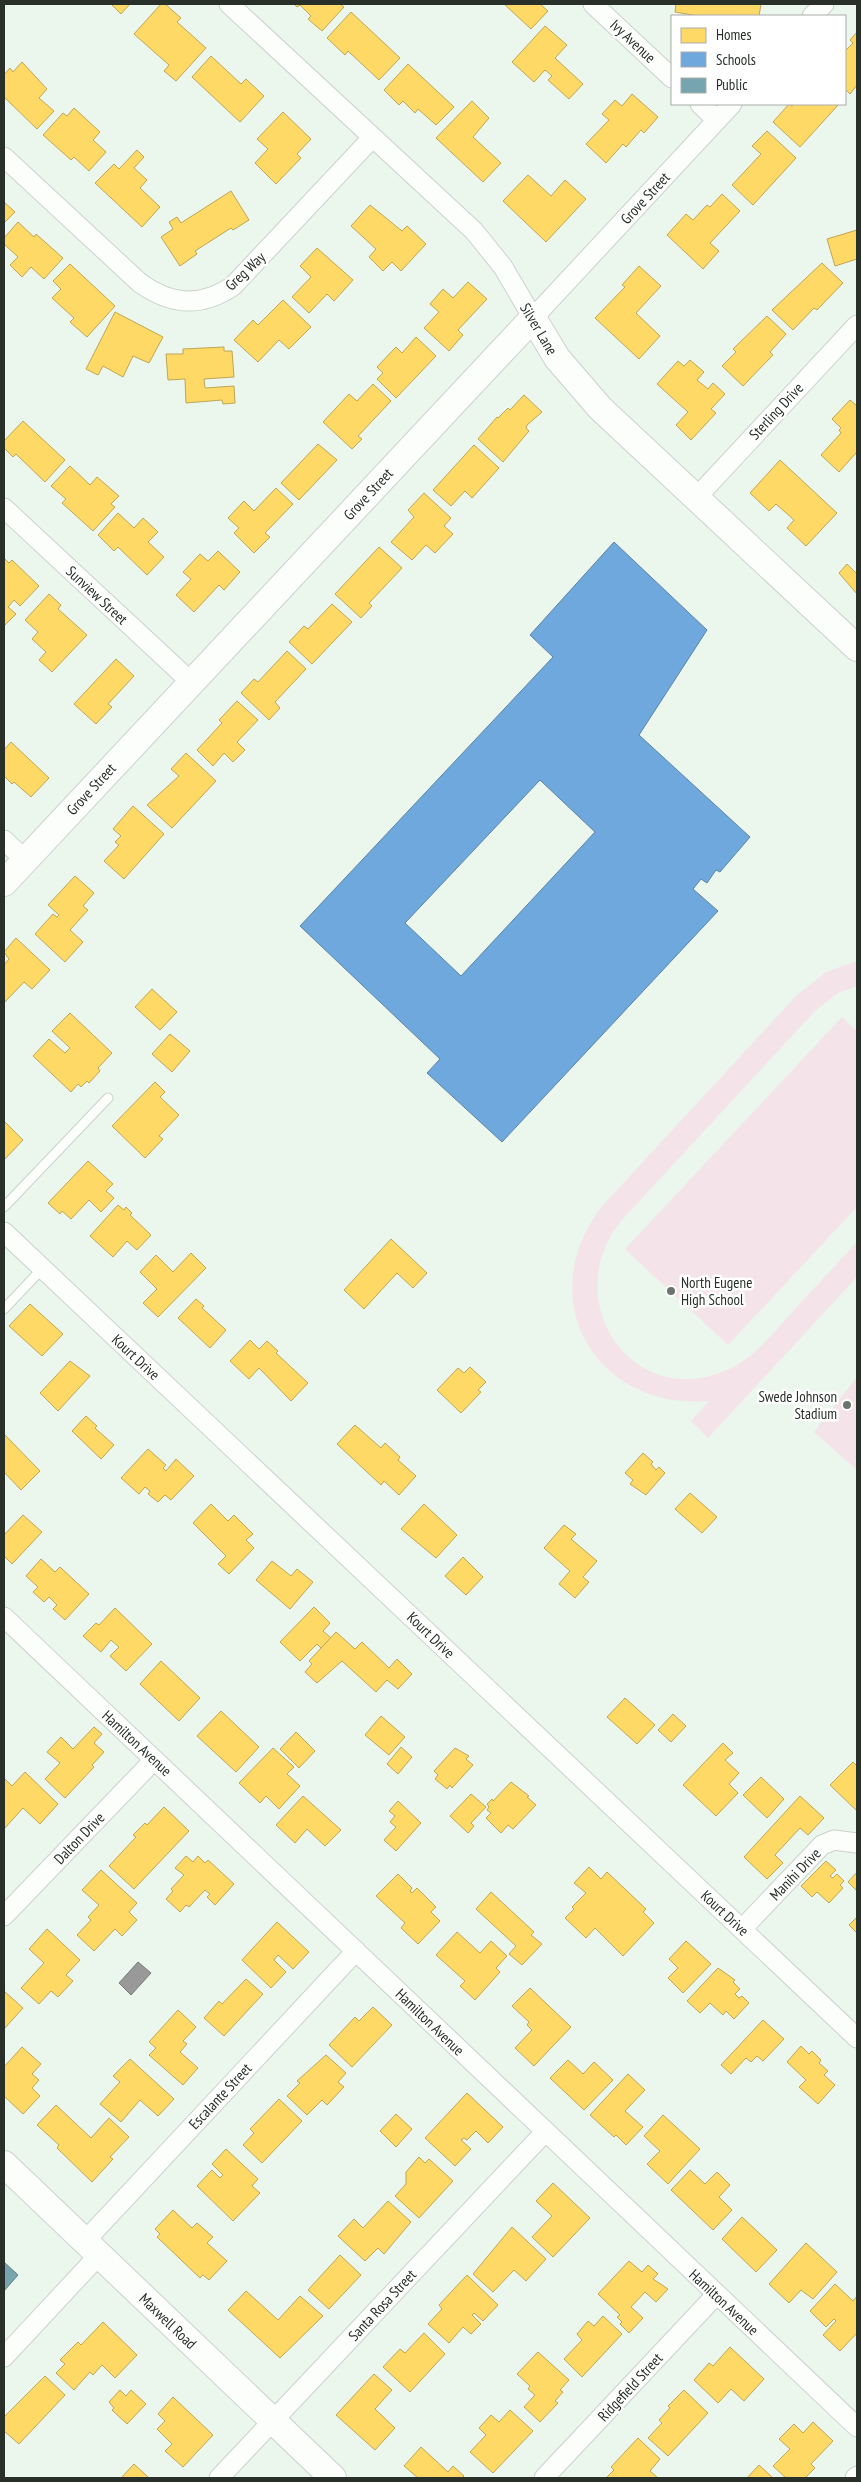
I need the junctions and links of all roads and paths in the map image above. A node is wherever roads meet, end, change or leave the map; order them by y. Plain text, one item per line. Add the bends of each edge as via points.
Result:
1 (229, 4) edge
2 (593, 4) edge
3 (824, 4) edge
4 (813, 15) edge
5 (671, 77) edge
6 (701, 105) edge
7 (731, 105) edge
8 (717, 120) junction
9 (372, 138) junction
10 (4, 157) edge
11 (533, 318) junction
12 (857, 325) edge
13 (696, 498) junction
14 (4, 508) edge
15 (857, 648) edge
16 (191, 682) junction
17 (4, 840) edge
18 (25, 860) junction
19 (4, 883) edge
20 (108, 1098) dead end
21 (4, 1207) edge
22 (4, 1232) edge
23 (42, 1269) junction
24 (4, 1309) edge
25 (4, 1617) edge
26 (154, 1760) junction
27 (857, 1843) edge
28 (4, 1916) edge
29 (742, 1929) junction
30 (356, 1951) junction
31 (853, 2026) edge
32 (545, 2132) junction
33 (4, 2164) edge
34 (92, 2248) junction
35 (716, 2295) junction
36 (4, 2357) edge
37 (273, 2421) junction
38 (857, 2427) edge
39 (219, 2478) edge
40 (333, 2478) edge
41 (544, 2478) edge

1 - 9 street, Silver Lane
2 - 5 street, Ivy Avenue
3 - 4 street
6 - 8 street
7 - 8 street, Grove Street
8 - 11 street, Grove Street
9 - 10 street, Greg Way via 233,286 212,297 188,301 164,298 140,283
9 - 11 street, Silver Lane via 484,243 503,267
11 - 13 street, Silver Lane via 557,358 578,384
11 - 16 street, Grove Street
12 - 13 street, Sterling Drive
13 - 15 street, Silver Lane
14 - 16 street, Sunview Street
16 - 18 street, Grove Street
17 - 18 street
18 - 19 street, Grove Street
20 - 21 lane
22 - 23 street, Kourt Drive
23 - 24 lane
23 - 29 street, Kourt Drive
25 - 26 street, Hamilton Avenue
26 - 28 street, Dalton Drive
26 - 30 street, Hamilton Avenue
27 - 29 street, Manihi Drive via 834,1840 822,1845
29 - 31 street, Kourt Drive
30 - 32 street, Hamilton Avenue
30 - 34 street, Escalante Street
32 - 35 street, Hamilton Avenue
32 - 37 street, Santa Rosa Street
33 - 34 street, Maxwell Road
34 - 36 street, Escalante Street
34 - 37 street, Maxwell Road
35 - 38 street, Hamilton Avenue
35 - 41 street, Ridgefield Street
37 - 39 street, Santa Rosa Street
37 - 40 street, Maxwell Road

